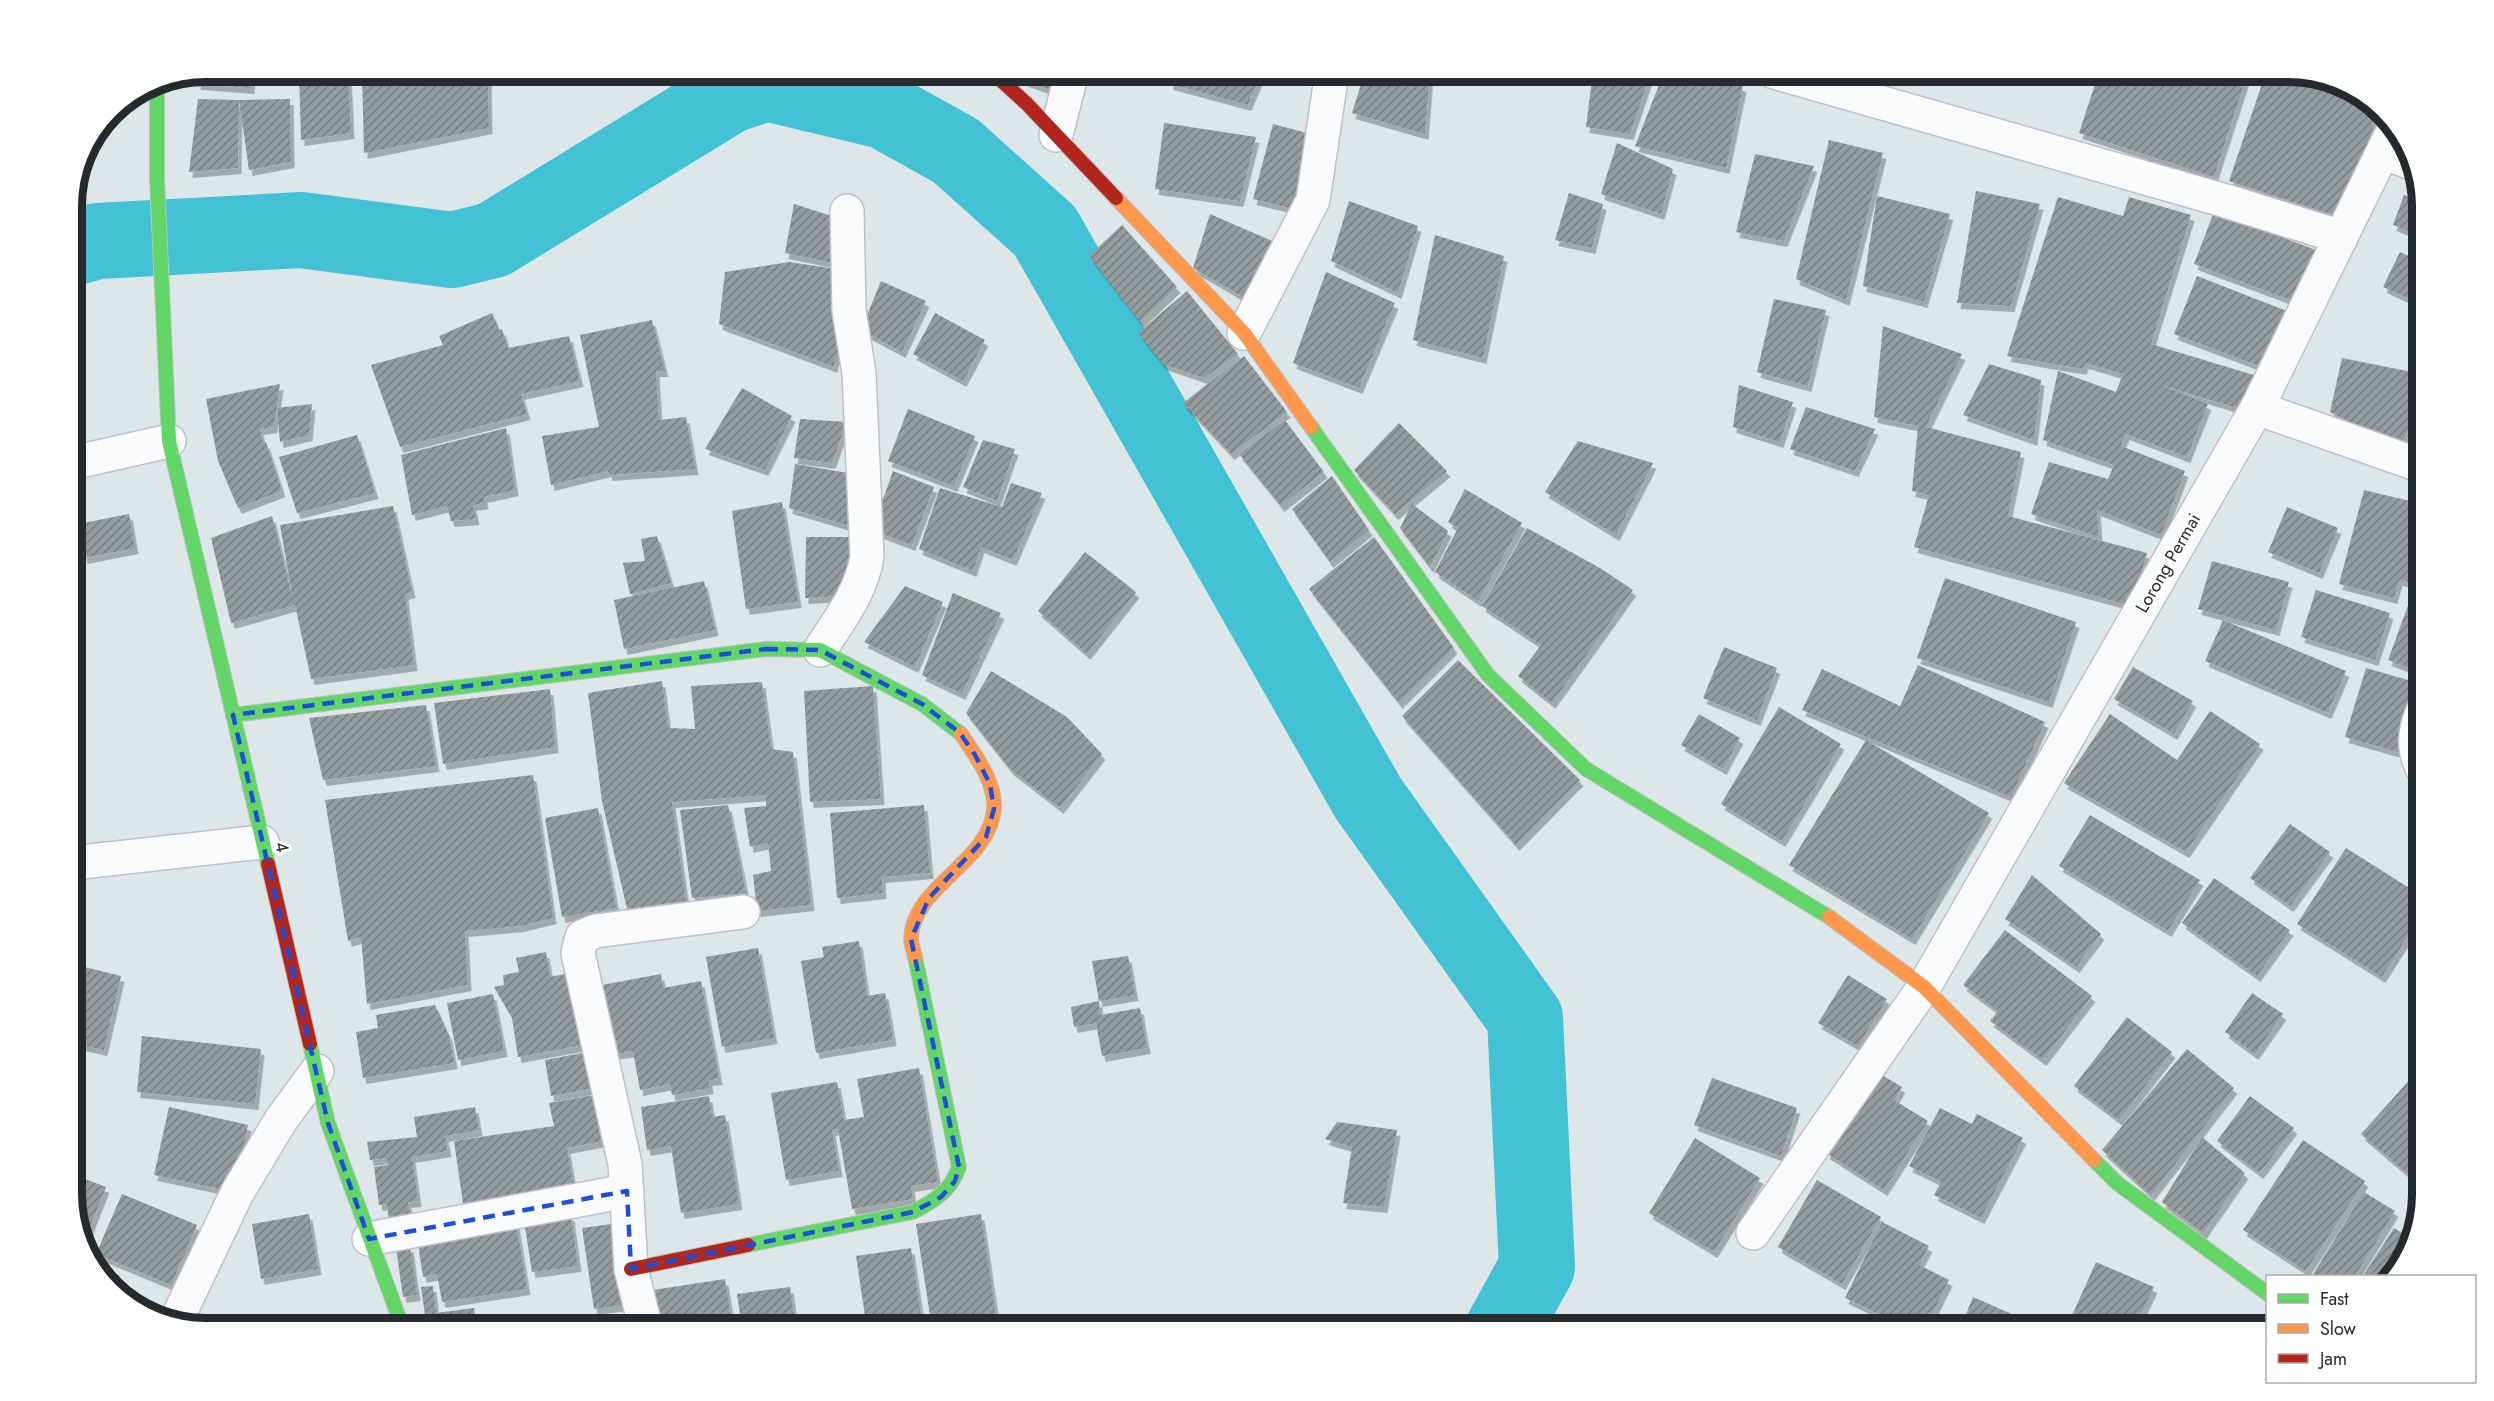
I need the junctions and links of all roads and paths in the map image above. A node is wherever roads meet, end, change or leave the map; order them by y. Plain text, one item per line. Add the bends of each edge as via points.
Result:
1 (1330, 82) edge
2 (1810, 82) edge
3 (1003, 83) edge
4 (1069, 83) edge
5 (157, 93) edge
6 (1056, 135) junction
7 (2396, 148) edge
8 (847, 211) dead end
9 (2341, 237) junction
10 (1244, 333) junction
11 (2256, 408) junction
12 (169, 441) junction
13 (83, 461) edge
14 (2411, 462) edge
15 (820, 650) junction
16 (233, 715) junction
17 (262, 842) junction
18 (83, 862) edge
19 (742, 912) dead end
20 (1924, 987) junction
21 (316, 1071) junction
22 (627, 1191) junction
23 (1753, 1233) dead end
24 (369, 1239) junction
25 (631, 1269) junction
26 (2266, 1293) edge
27 (179, 1315) edge
28 (399, 1318) edge
29 (643, 1318) edge

1 - 10 street via 1313,200
2 - 9 street
3 - 6 street
4 - 6 street
5 - 12 street, 4
6 - 10 street
7 - 9 street, Lorong Permai
8 - 15 street via 849,311 859,373 867,557 855,596
9 - 11 street, Lorong Permai
10 - 20 street via 1488,675 1586,769 1839,924
11 - 14 street
11 - 20 street, Lorong Permai
12 - 13 street
12 - 16 street, 4
15 - 16 street via 766,650
15 - 25 street via 922,704 960,733 990,784 994,809 986,837 929,898 916,920 912,939 959,1167 956,1181 941,1197 913,1212
16 - 17 street, 4
17 - 18 street
17 - 21 street, 4
19 - 22 street via 596,931 582,937 578,953 625,1164
20 - 23 street, Lorong Permai
20 - 26 street via 2117,1183
21 - 24 street, 4 via 328,1123
21 - 27 street via 280,1120 237,1193
22 - 24 street
22 - 25 street
24 - 28 street, 4
25 - 29 street

